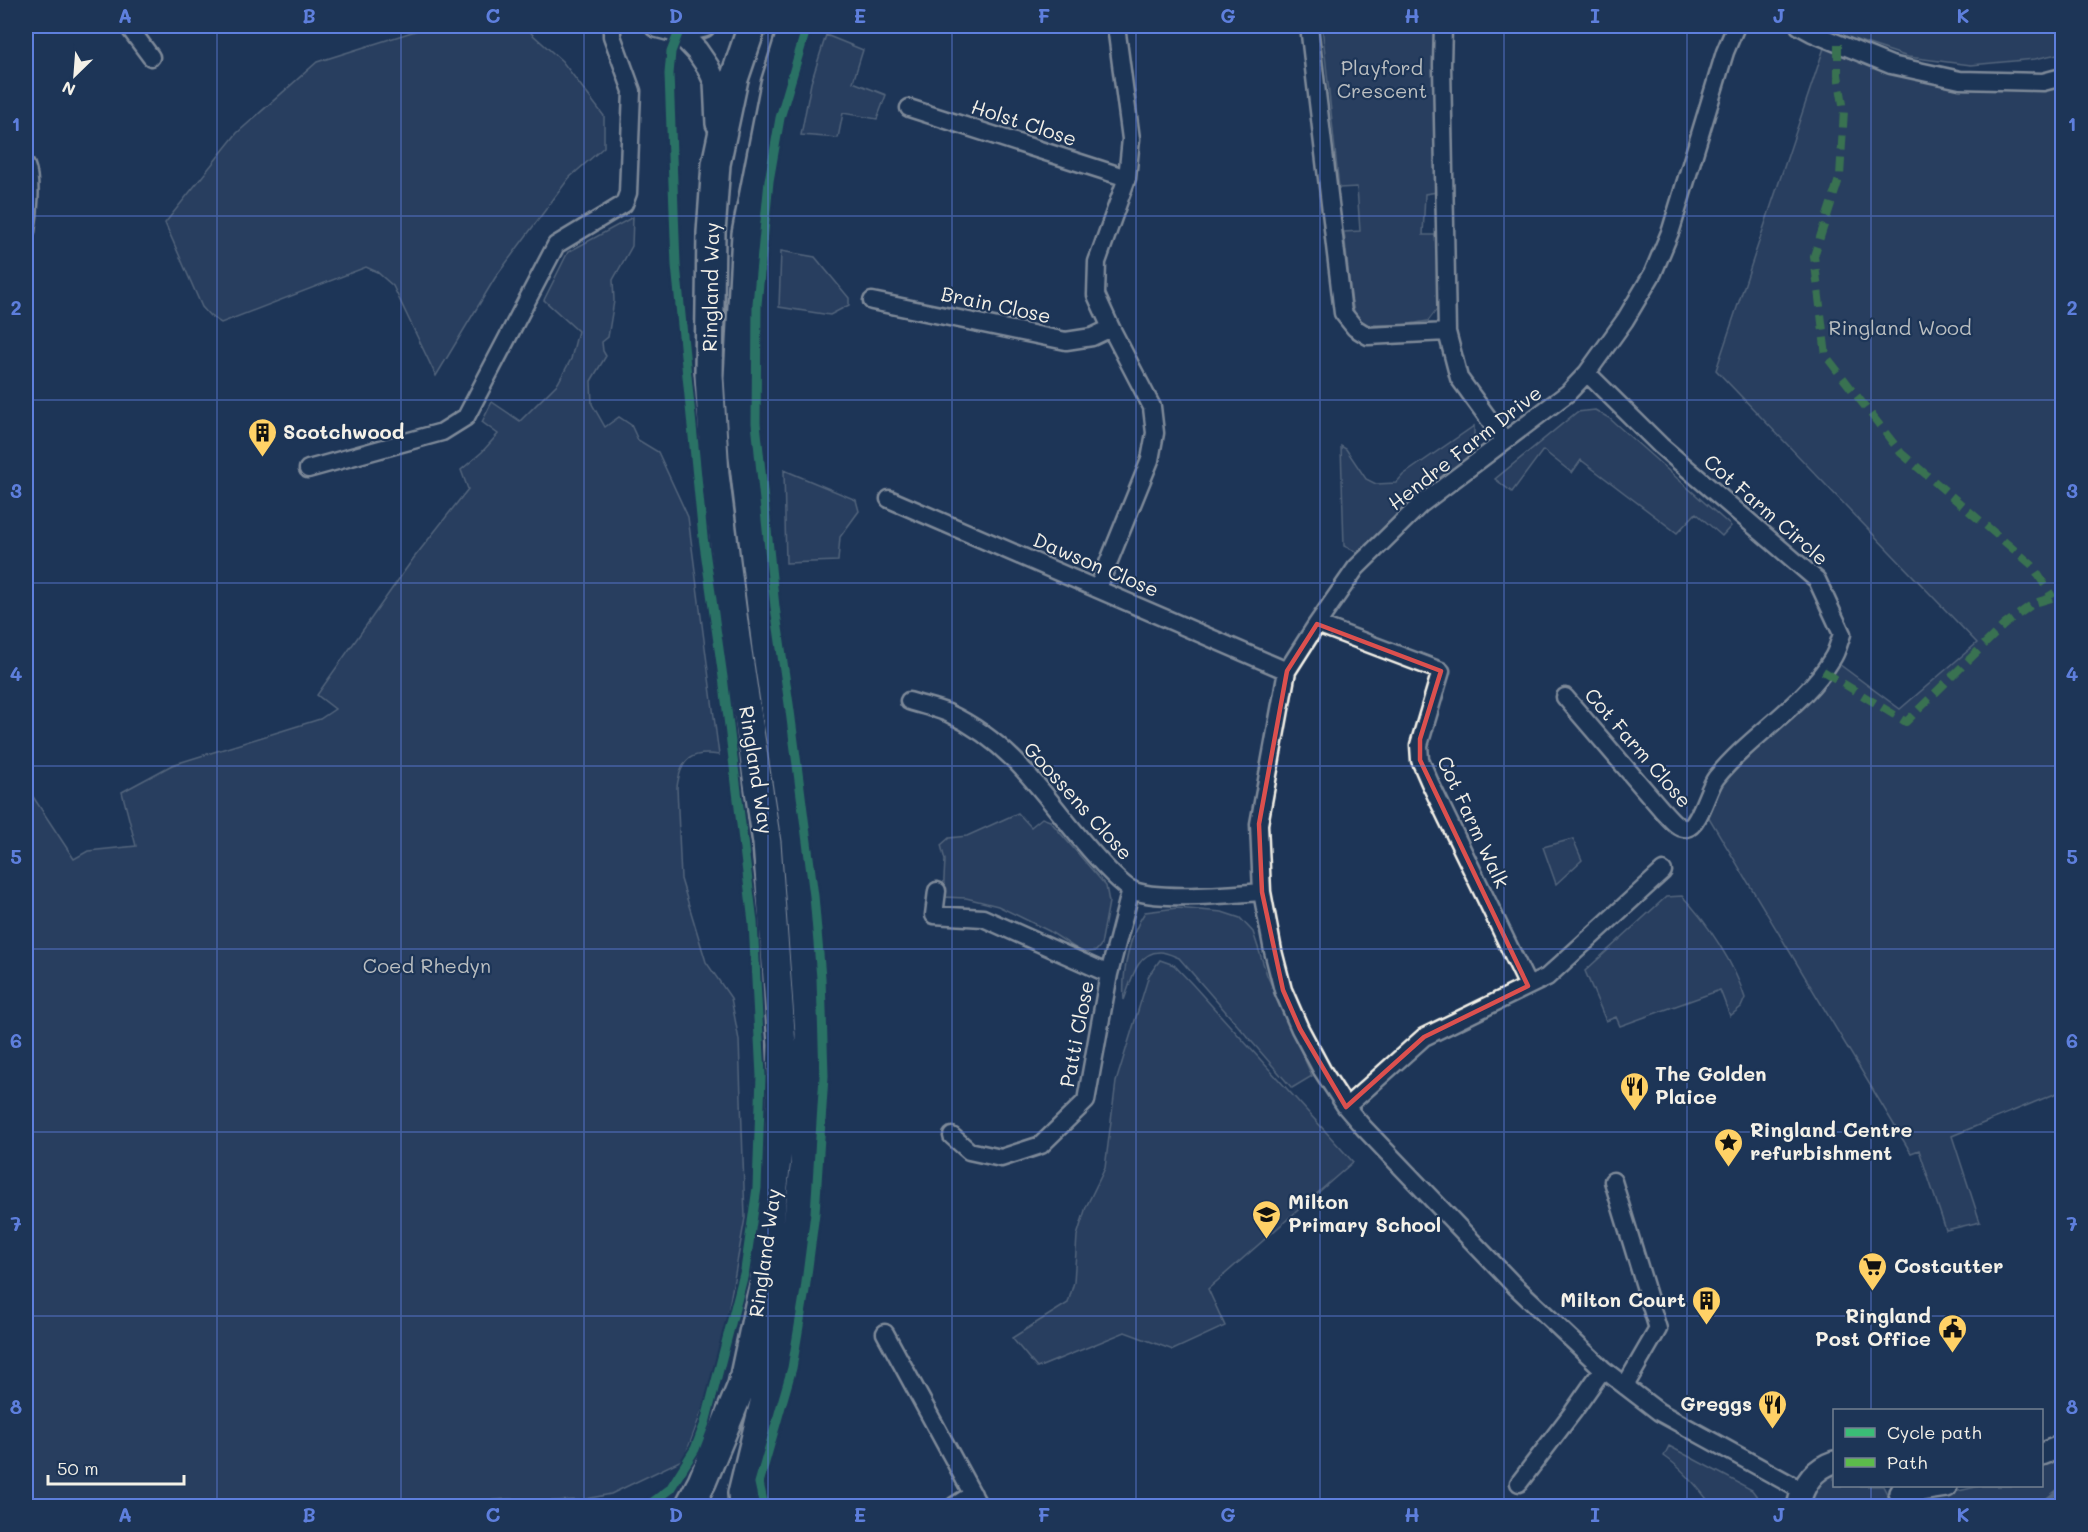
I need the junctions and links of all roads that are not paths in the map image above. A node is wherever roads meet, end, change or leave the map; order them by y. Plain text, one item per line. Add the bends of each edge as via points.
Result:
1 (128, 26) edge
2 (612, 26) edge
3 (656, 26) edge
4 (704, 26) edge
5 (752, 26) edge
6 (793, 26) edge
7 (1116, 26) edge
8 (1309, 26) edge
9 (1443, 26) edge
10 (1736, 26) edge
11 (1799, 26) edge
12 (679, 32) junction
13 (152, 57) dead end
14 (2062, 77) edge
15 (909, 108) dead end
16 (716, 164) junction
17 (26, 166) edge
18 (1127, 178) junction
19 (26, 231) edge
20 (872, 301) dead end
21 (1111, 328) junction
22 (1448, 332) junction
23 (1587, 373) junction
24 (1504, 440) junction
25 (308, 469) dead end
26 (889, 499) dead end
27 (1098, 588) junction
28 (1317, 624) junction
29 (1287, 671) junction
30 (1565, 696) dead end
31 (909, 701) dead end
32 (1680, 827) joint
33 (1663, 872) dead end
34 (1131, 889) junction
35 (937, 891) dead end
36 (1262, 892) junction
37 (1109, 974) junction
38 (1528, 986) junction
39 (1346, 1107) junction
40 (952, 1136) dead end
41 (1613, 1181) dead end
42 (885, 1333) dead end
43 (1603, 1369) junction
44 (1625, 1386) junction
45 (2062, 1446) edge
46 (2043, 1454) edge
47 (1833, 1462) edge
48 (1519, 1483) dead end
49 (1937, 1487) edge
50 (1899, 1495) edge
51 (1800, 1498) edge
52 (976, 1500) edge
53 (689, 1506) edge
54 (743, 1506) edge
55 (954, 1506) edge

1 - 13 street
2 - 25 street via 612,36 633,91 628,193 624,204 556,245 466,417 442,432
3 - 12 street
4 - 12 street
5 - 16 main road, Ringland Way via 734,79
6 - 54 main road, Ringland Way via 774,84 746,234 738,378 757,576 795,840 809,1046 804,1168 789,1288 742,1493
7 - 18 street via 1131,138
8 - 22 street via 1343,313 1368,336
9 - 22 street
10 - 23 street, Hendre Farm Drive via 1671,230 1653,273
11 - 14 street via 1890,65 1960,80 2043,82
12 - 16 street via 698,51 715,82
15 - 18 street, Holst Close
16 - 53 main road, Ringland Way via 709,375 715,475 767,843 782,1046 778,1150 763,1286 742,1385
17 - 19 street
18 - 21 street via 1097,262 1096,295
20 - 21 street, Brain Close via 1066,341 1092,337
21 - 27 street via 1152,406 1155,433 1150,460
22 - 24 street via 1459,378
23 - 24 street, Hendre Farm Drive via 1568,393
23 - 32 street, Cot Farm Circle via 1661,446 1817,580 1842,634 1832,659 1806,692 1726,765 1714,781 1695,824
24 - 28 street, Hendre Farm Drive via 1420,505 1356,568
26 - 27 street, Dawson Close
27 - 29 street, Dawson Close
28 - 29 street, Hendre Farm Drive
28 - 38 street, Cot Farm Walk via 1441,671 1420,740 1420,760
29 - 36 street, Hendre Farm Drive via 1260,824
30 - 32 street, Cot Farm Close via 1624,768
31 - 34 street, Goossens Close via 946,712 989,737 1029,774 1081,839
33 - 38 street via 1547,977
34 - 36 street, Goossens Close via 1185,896
34 - 37 street, Patti Close
35 - 37 street via 934,915 983,918
36 - 39 street, Hendre Farm Drive via 1283,990 1305,1040
37 - 40 street, Patti Close via 1086,1101 1041,1145 1001,1158 969,1151
38 - 39 street via 1424,1037
39 - 43 street, Hendre Farm Drive via 1505,1276
41 - 44 street via 1658,1329
42 - 52 street
43 - 44 street, Hendre Farm Drive
43 - 48 street
44 - 51 street, Hendre Farm Drive via 1659,1412
45 - 46 street
47 - 51 street via 1811,1475
49 - 50 street
52 - 55 street

